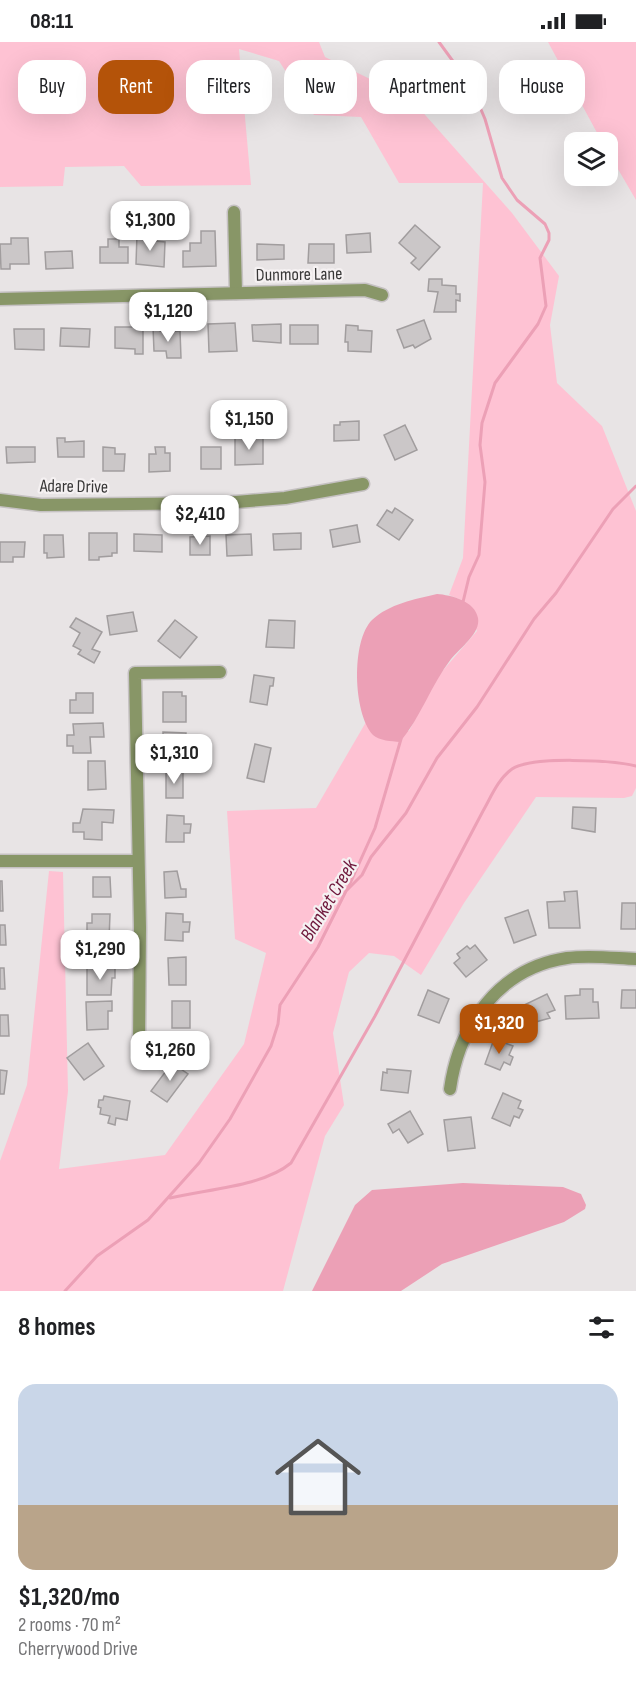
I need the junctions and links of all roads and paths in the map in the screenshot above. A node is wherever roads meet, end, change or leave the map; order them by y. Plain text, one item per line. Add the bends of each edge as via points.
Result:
1 (234, 212) dead end
2 (236, 293) junction
3 (382, 294) dead end
4 (0, 299) edge
5 (363, 484) dead end
6 (0, 500) edge
7 (219, 672) dead end
8 (0, 861) edge
9 (138, 861) junction
10 (636, 959) edge
11 (139, 1043) dead end
12 (450, 1089) dead end

1 - 2 street
2 - 3 street, Dunmore Lane via 365,290
2 - 4 street, Dunmore Lane
5 - 6 street, Adare Drive via 285,498 224,503 41,505
7 - 9 street via 135,673
8 - 9 street
9 - 11 street
10 - 12 street via 568,958 517,976 486,1002 472,1021 459,1050

